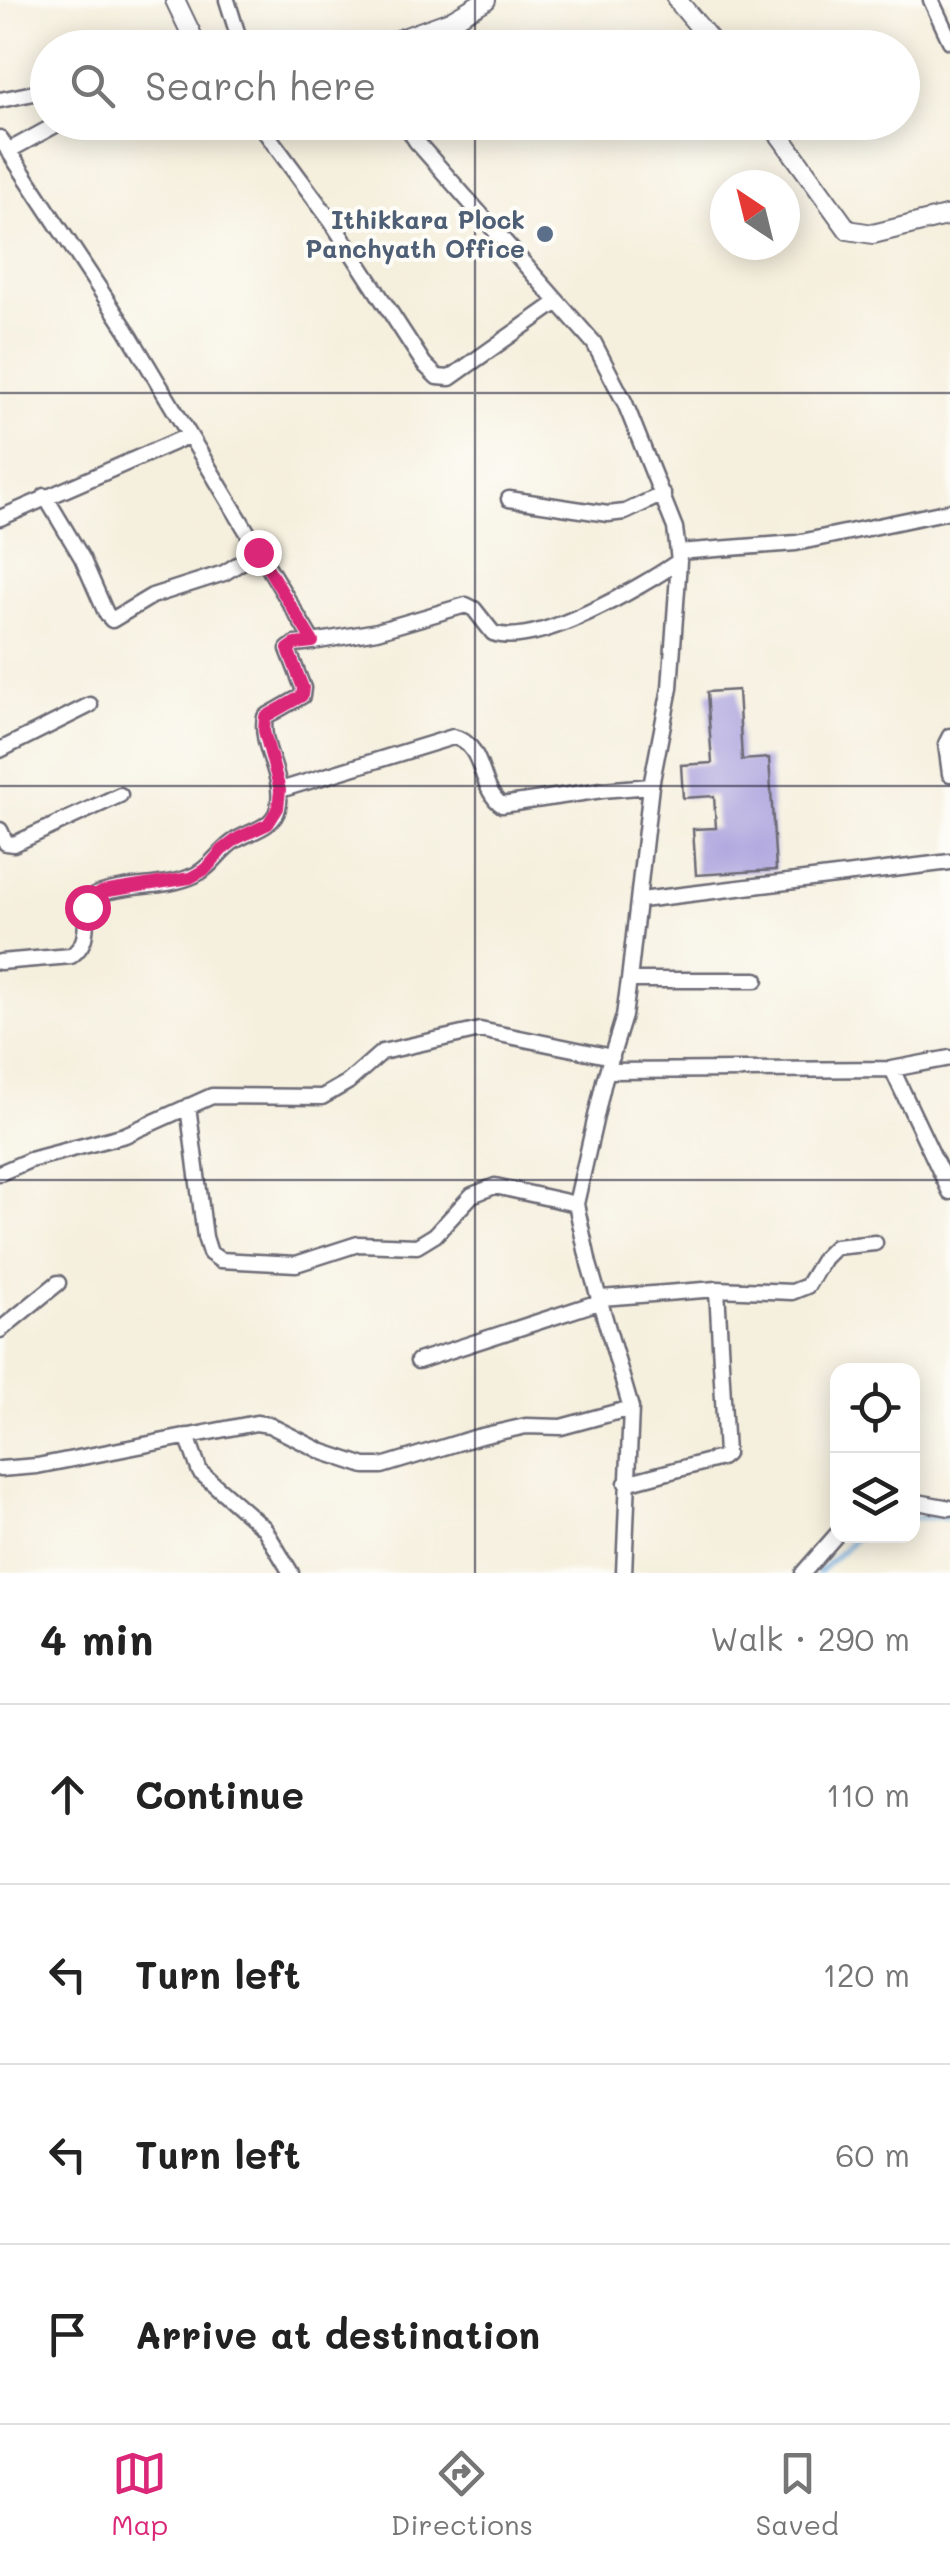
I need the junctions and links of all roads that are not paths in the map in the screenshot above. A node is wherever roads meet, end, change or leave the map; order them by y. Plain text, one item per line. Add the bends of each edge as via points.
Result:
1 (176, 0) edge
2 (227, 0) edge
3 (486, 0) edge
4 (676, 0) edge
5 (931, 0) edge
6 (190, 30) edge
7 (236, 30) edge
8 (425, 30) edge
9 (701, 30) edge
10 (950, 41) edge
11 (30, 94) edge
12 (0, 100) edge
13 (30, 135) edge
14 (271, 140) edge
15 (415, 140) edge
16 (783, 140) edge
17 (4, 145) edge
18 (950, 215) edge
19 (556, 302) junction
20 (188, 436) junction
21 (663, 494) junction
22 (45, 496) junction
23 (509, 499) dead end
24 (950, 511) edge
25 (0, 518) edge
26 (258, 552) junction
27 (678, 556) junction
28 (313, 642) junction
29 (90, 705) dead end
30 (950, 736) edge
31 (0, 750) edge
32 (950, 774) edge
33 (652, 786) junction
34 (280, 790) junction
35 (120, 794) dead end
36 (0, 830) edge
37 (950, 862) edge
38 (641, 900) junction
39 (0, 962) edge
40 (629, 980) junction
41 (756, 980) dead end
42 (950, 1058) edge
43 (609, 1064) junction
44 (892, 1069) junction
45 (188, 1106) junction
46 (0, 1173) edge
47 (950, 1192) edge
48 (576, 1204) junction
49 (875, 1243) dead end
50 (58, 1282) dead end
51 (717, 1289) junction
52 (601, 1300) junction
53 (0, 1330) edge
54 (418, 1361) dead end
55 (630, 1408) junction
56 (187, 1436) junction
57 (0, 1469) edge
58 (626, 1483) junction
59 (920, 1502) edge
60 (950, 1508) edge
61 (830, 1542) edge
62 (291, 1573) edge
63 (624, 1573) edge
64 (803, 1573) edge

1 - 6 street
2 - 7 street
3 - 8 street
4 - 9 street
5 - 10 street
11 - 12 street
13 - 17 street
14 - 19 street via 437,377 450,378
15 - 19 street
16 - 18 street via 848,230 873,234
17 - 20 street via 126,328
19 - 21 street via 604,358
20 - 22 street
20 - 26 street
21 - 23 street via 608,514
21 - 27 street
22 - 25 street
22 - 26 street via 112,620
24 - 27 street via 796,543
26 - 28 street
27 - 28 street via 632,592 512,636 493,633 466,606
27 - 33 street via 670,688
28 - 34 street via 288,649 302,696 269,713 264,723
29 - 31 street
30 - 32 street
33 - 34 street via 502,805 472,748 453,736
33 - 38 street
34 - 39 street via 268,824 222,850 206,869 94,896 86,938 71,956
35 - 36 street via 14,844
37 - 38 street
38 - 40 street
40 - 41 street
40 - 43 street
42 - 44 street
43 - 44 street
43 - 45 street via 480,1030 382,1052 322,1098 228,1094
43 - 48 street
44 - 47 street
45 - 46 street via 125,1135
45 - 48 street via 205,1237 220,1260 296,1264 358,1244 417,1246 472,1195 495,1186
48 - 52 street
49 - 51 street via 835,1247 801,1290
50 - 53 street
51 - 52 street
51 - 58 street via 726,1454
52 - 54 street
52 - 55 street
55 - 56 street via 561,1427 493,1433 382,1466 323,1452 256,1423
55 - 58 street
56 - 57 street
56 - 62 street via 200,1472 264,1528
58 - 63 street
59 - 60 street
61 - 64 street

